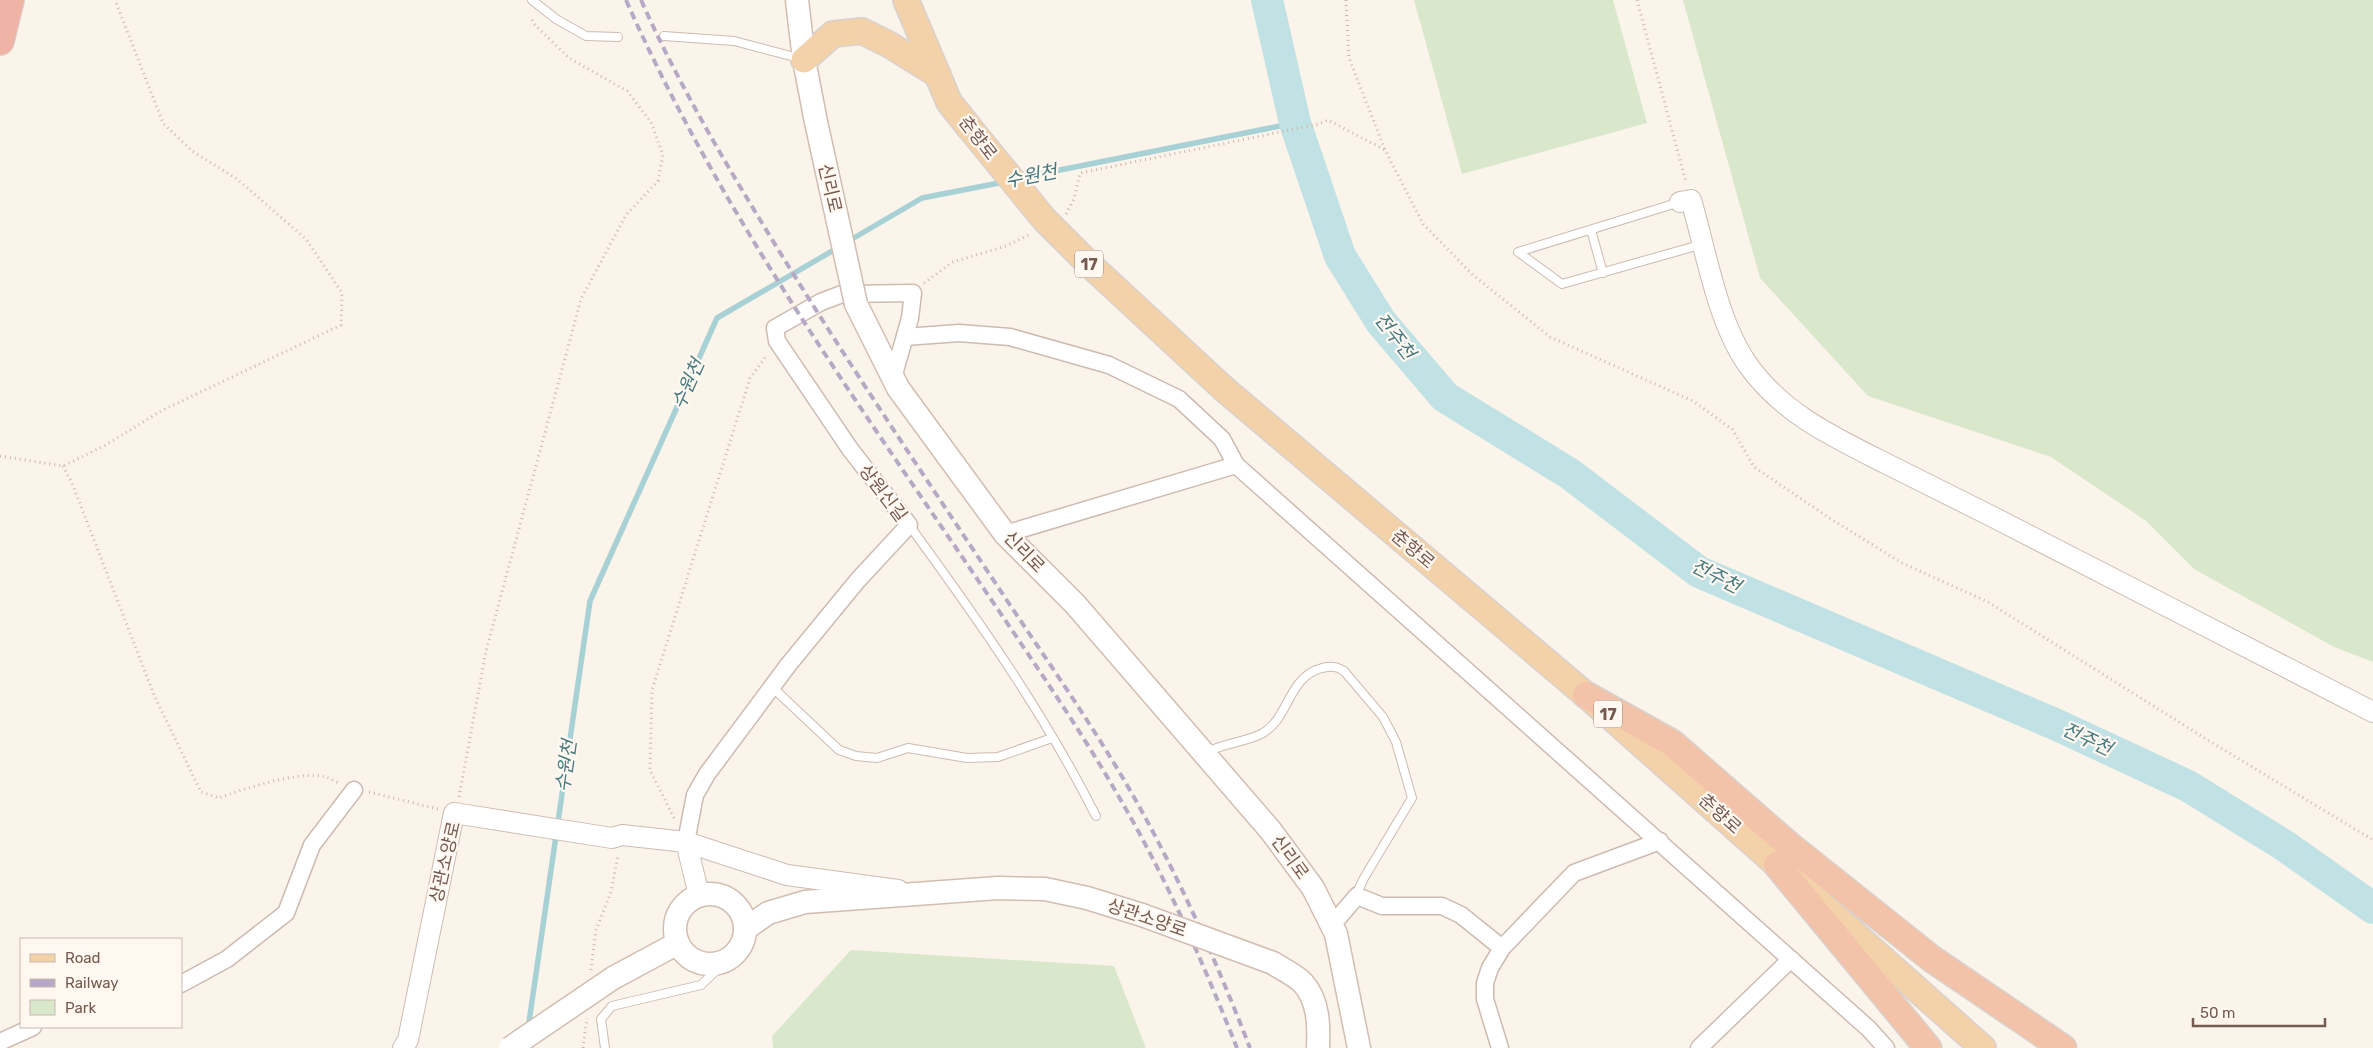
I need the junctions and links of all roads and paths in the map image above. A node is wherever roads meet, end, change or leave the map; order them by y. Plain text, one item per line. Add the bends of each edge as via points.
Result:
1 (10, 0) edge
2 (116, 0) edge
3 (532, 0) edge
4 (797, 0) edge
5 (906, 0) edge
6 (1346, 0) edge
7 (1637, 0) edge
8 (528, 8) dead end
9 (664, 36) dead end
10 (618, 37) dead end
11 (0, 41) edge
12 (804, 60) junction
13 (938, 75) junction
14 (1385, 150) junction
15 (1686, 201) junction
16 (1065, 217) dead end
17 (1040, 229) dead end
18 (1591, 230) junction
19 (1704, 244) junction
20 (1604, 273) junction
21 (913, 293) junction
22 (905, 337) junction
23 (777, 341) junction
24 (893, 378) junction
25 (0, 456) edge
26 (1236, 465) junction
27 (64, 466) junction
28 (910, 525) junction
29 (1005, 534) junction
30 (772, 687) junction
31 (1586, 695) junction
32 (2373, 712) edge
33 (1052, 738) junction
34 (1205, 754) junction
35 (354, 790) junction
36 (461, 815) junction
37 (1096, 816) dead end
38 (617, 836) junction
39 (2373, 840) edge
40 (1660, 841) junction
41 (686, 842) junction
42 (1777, 865) junction
43 (912, 893) junction
44 (699, 896) junction
45 (1354, 898) junction
46 (1332, 925) junction
47 (745, 929) junction
48 (678, 943) junction
49 (1502, 948) junction
50 (1791, 959) junction
51 (727, 960) junction
52 (591, 974) dead end
53 (182, 983) edge
54 (587, 1011) dead end
55 (31, 1028) edge
56 (2, 1040) dead end
57 (403, 1048) edge
58 (510, 1048) edge
59 (582, 1048) edge
60 (605, 1048) edge
61 (1318, 1048) edge
62 (1359, 1048) edge
63 (1500, 1048) edge
64 (1699, 1048) edge
65 (1886, 1048) edge
66 (1928, 1048) edge
67 (1983, 1048) edge
68 (2063, 1048) edge

1 - 11 highway
2 - 27 path via 164,124 192,151 238,179 306,239 342,293 341,325 161,411
3 - 10 lane via 586,36
4 - 12 main road, 신리로
5 - 13 main road, 춘향로 / 17
6 - 14 path via 1349,58
7 - 15 path
8 - 36 path via 534,24 569,58 627,91 651,122 663,155 658,181 626,215 581,299 486,651 459,795
9 - 12 lane via 734,41
12 - 13 main road via 832,34 862,31
12 - 24 main road, 신리로, bridge via 856,304
13 - 31 main road, 춘향로 / 17, bridge via 949,102 968,126 1044,219 1088,264 1224,390
14 - 16 path via 1328,120 1080,173 1074,199
14 - 39 path via 1424,224 1473,275 1550,337 1693,401 1732,429 1754,467 1831,519 1902,563 1988,602
15 - 18 lane
15 - 19 street
17 - 21 path via 1006,246 953,262
18 - 20 lane
18 - 20 lane via 1518,252 1562,284
19 - 20 lane
19 - 32 street via 1735,345 1775,397 1811,424
21 - 22 street
21 - 23 street via 842,294 820,302 775,328
22 - 24 street
22 - 26 street via 959,333 1010,337 1108,365 1179,399 1222,439
23 - 28 street, 상원신길 via 850,449
23 - 41 path via 750,378 652,690 650,770
24 - 29 main road, 신리로
25 - 27 path
26 - 29 street
26 - 40 street
27 - 35 path via 154,695 201,792 219,798 246,788 303,776 324,776
28 - 30 street, 상원신길 via 858,580
28 - 33 lane via 1019,682
29 - 34 main road, 신리로 via 1076,604
30 - 33 lane via 839,750 856,756 877,758 908,748 967,758 998,757
30 - 41 street, 상원신길 via 695,795
31 - 42 main road, 춘향로 / 17
31 - 68 highway via 1672,743 1789,845 1932,958
33 - 37 lane via 1066,757
34 - 45 lane via 1272,727 1292,692 1314,670 1336,667 1344,671 1383,717 1396,742 1412,798
34 - 46 main road, 신리로 via 1271,831 1313,888
35 - 36 path
35 - 53 street via 312,845 286,913 227,958
36 - 38 street, 상관소양로
36 - 57 street, 상관소양로 via 408,1040
38 - 41 street, 상관소양로
38 - 52 path via 611,892 596,930
40 - 49 street via 1574,873
40 - 50 street
41 - 43 street, 상관소양로 via 787,875
41 - 44 street
42 - 66 highway
42 - 67 main road, 춘향로 / 17
43 - 47 main road, 상관소양로 via 805,902 768,913
43 - 61 main road, 상관소양로, bridge via 1045,889 1142,915 1273,963 1302,983 1314,1001
44 - 47 main road via 714,894 726,898 738,907
44 - 48 main road via 687,902 680,911 675,924
45 - 46 street
45 - 49 street via 1357,896 1382,906 1442,906 1460,915
46 - 62 main road, 신리로
47 - 51 main road via 742,944
48 - 51 main road via 685,954 700,962 711,964
48 - 58 main road, bridge via 612,978
49 - 63 street via 1490,968 1485,991
50 - 64 street
50 - 65 street
51 - 60 lane via 701,985 612,1006 601,1019
54 - 59 path
55 - 56 street

